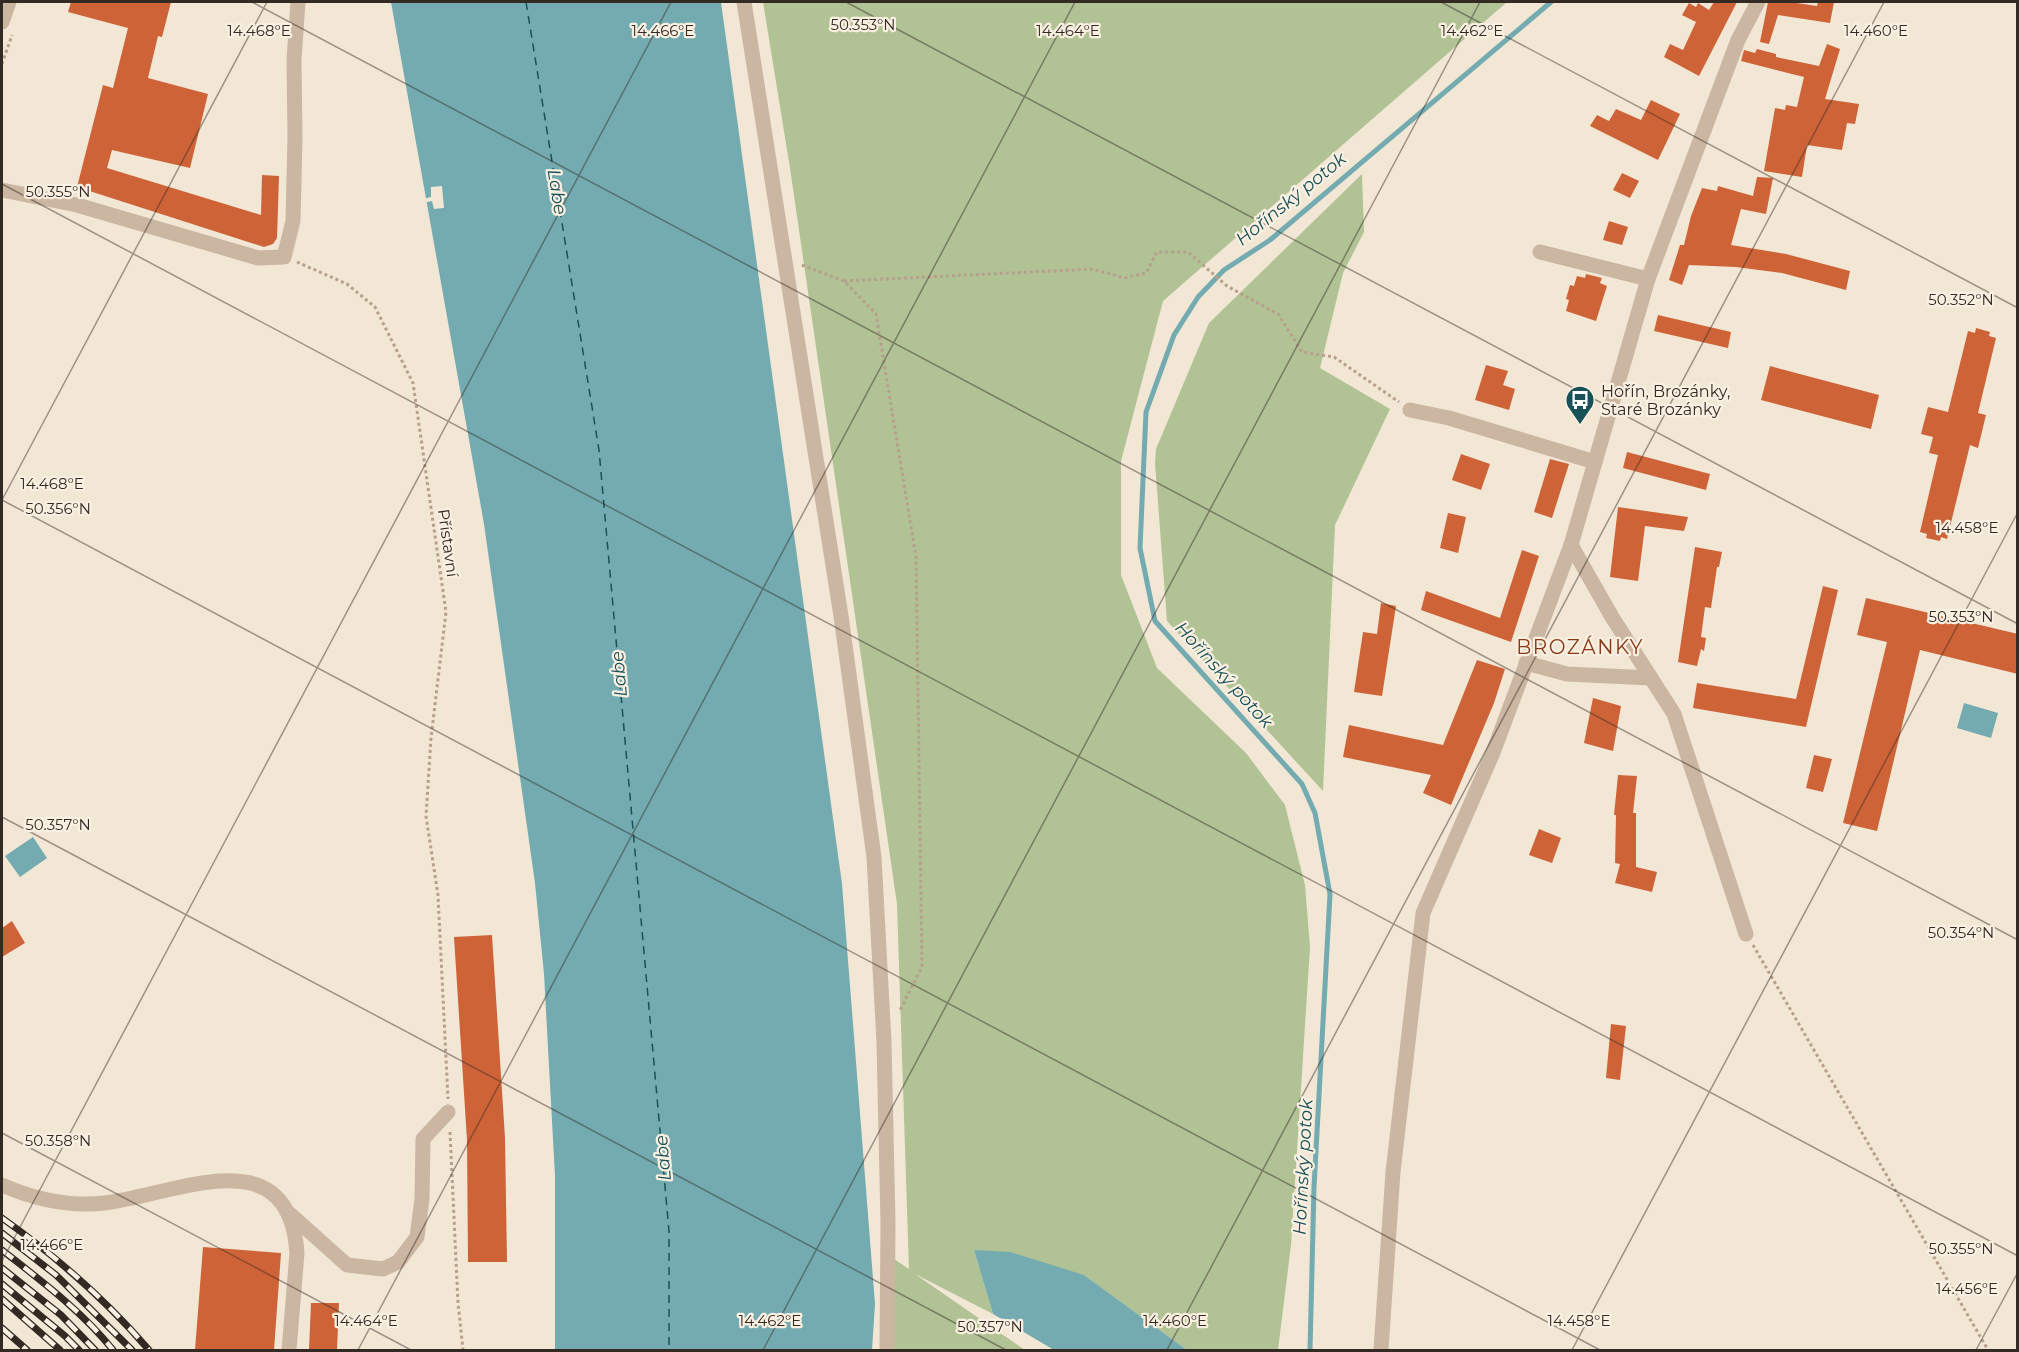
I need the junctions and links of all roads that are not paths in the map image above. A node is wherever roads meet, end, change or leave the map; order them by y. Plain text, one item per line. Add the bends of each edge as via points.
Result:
1 (9, 2) edge
2 (298, 2) edge
3 (744, 2) edge
4 (1758, 2) edge
5 (2, 22) edge
6 (2, 190) edge
7 (1540, 252) dead end
8 (1648, 279) junction
9 (1410, 410) road end
10 (1595, 462) junction
11 (1570, 544) junction
12 (1526, 663) junction
13 (1651, 678) junction
14 (1746, 933) road end
15 (448, 1112) dead end
16 (2, 1185) edge
17 (290, 1214) junction
18 (289, 1350) edge
19 (887, 1350) edge
20 (1381, 1350) edge

1 - 5 street
2 - 6 street via 293,221 284,256 258,258 77,205
3 - 19 street via 842,616 874,857 884,1054
4 - 8 street via 1738,40
7 - 8 street
8 - 10 street
9 - 10 street via 1449,417
10 - 11 street
11 - 12 street
11 - 13 street
12 - 13 street via 1567,674
12 - 20 street via 1492,755 1423,913 1393,1172
13 - 14 street via 1674,714
15 - 17 street via 423,1139 417,1237 398,1262 383,1269 347,1265
16 - 17 street via 40,1198 104,1203 218,1180 244,1180 263,1186
17 - 18 street via 297,1253

